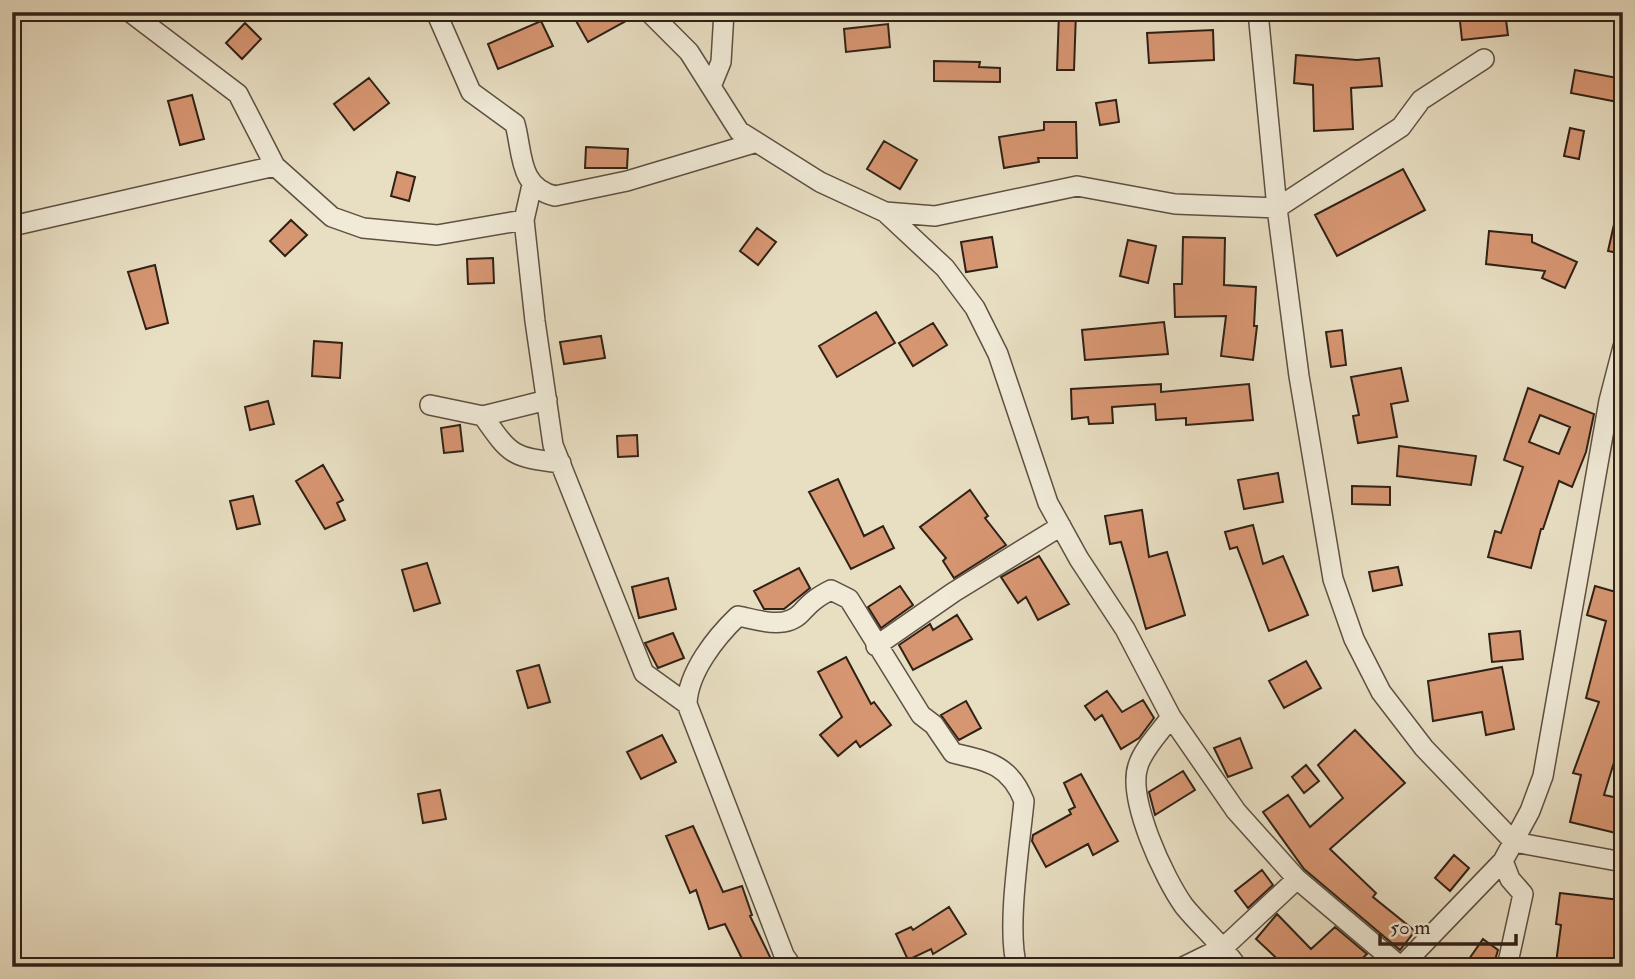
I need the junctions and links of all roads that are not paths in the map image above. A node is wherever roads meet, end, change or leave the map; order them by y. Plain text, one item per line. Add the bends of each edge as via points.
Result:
1 (130, 12) edge
2 (436, 12) edge
3 (649, 12) edge
4 (724, 12) edge
5 (1258, 12) edge
6 (1485, 59) dead end
7 (712, 84) junction
8 (754, 143) junction
9 (275, 166) junction
10 (532, 185) junction
11 (1277, 208) junction
12 (886, 212) junction
13 (935, 216) junction
14 (524, 220) junction
15 (12, 226) edge
16 (919, 244) junction
17 (1623, 347) edge
18 (547, 400) junction
19 (430, 405) dead end
20 (482, 416) junction
21 (561, 463) junction
22 (1061, 526) junction
23 (876, 646) junction
24 (687, 704) junction
25 (1171, 717) junction
26 (1514, 842) junction
27 (1503, 861) junction
28 (1623, 862) edge
29 (1297, 879) junction
30 (1224, 947) junction
31 (792, 967) edge
32 (1017, 967) edge
33 (1183, 967) edge
34 (1237, 967) edge
35 (1401, 967) edge
36 (1507, 967) edge

1 - 9 street via 238,94
2 - 10 street via 471,92 515,124 525,174
3 - 7 street via 689,52
4 - 7 street via 722,62
5 - 11 street
6 - 11 street via 1421,100 1401,127
7 - 8 street via 739,131
8 - 10 street via 649,175 555,196
8 - 12 street via 820,182
9 - 14 street via 332,217 363,228 437,235
9 - 15 street
10 - 14 street
11 - 13 street via 1175,204 1077,186
11 - 26 street via 1333,579 1354,639 1381,691 1424,748
12 - 13 street
12 - 16 street
13 - 16 street
14 - 18 street
16 - 22 street via 945,268 975,308 998,354 1048,503
17 - 26 street via 1606,414 1543,776
18 - 20 street
18 - 21 street via 553,445
19 - 20 street
20 - 21 street via 505,449 528,459
21 - 24 street via 643,673
22 - 23 street
22 - 25 street via 1125,629
23 - 24 street via 841,592 831,590 809,601 799,615 779,624 738,616 709,646 687,694
23 - 32 street via 953,753 988,761 1017,785 1024,801 1014,926
24 - 31 street
25 - 29 street via 1236,811
25 - 30 street via 1138,763 1134,781 1138,799 1157,857 1184,906
26 - 27 street
26 - 28 street
27 - 35 street
27 - 36 street via 1523,894
29 - 30 street
29 - 35 street
30 - 33 street
30 - 34 street

